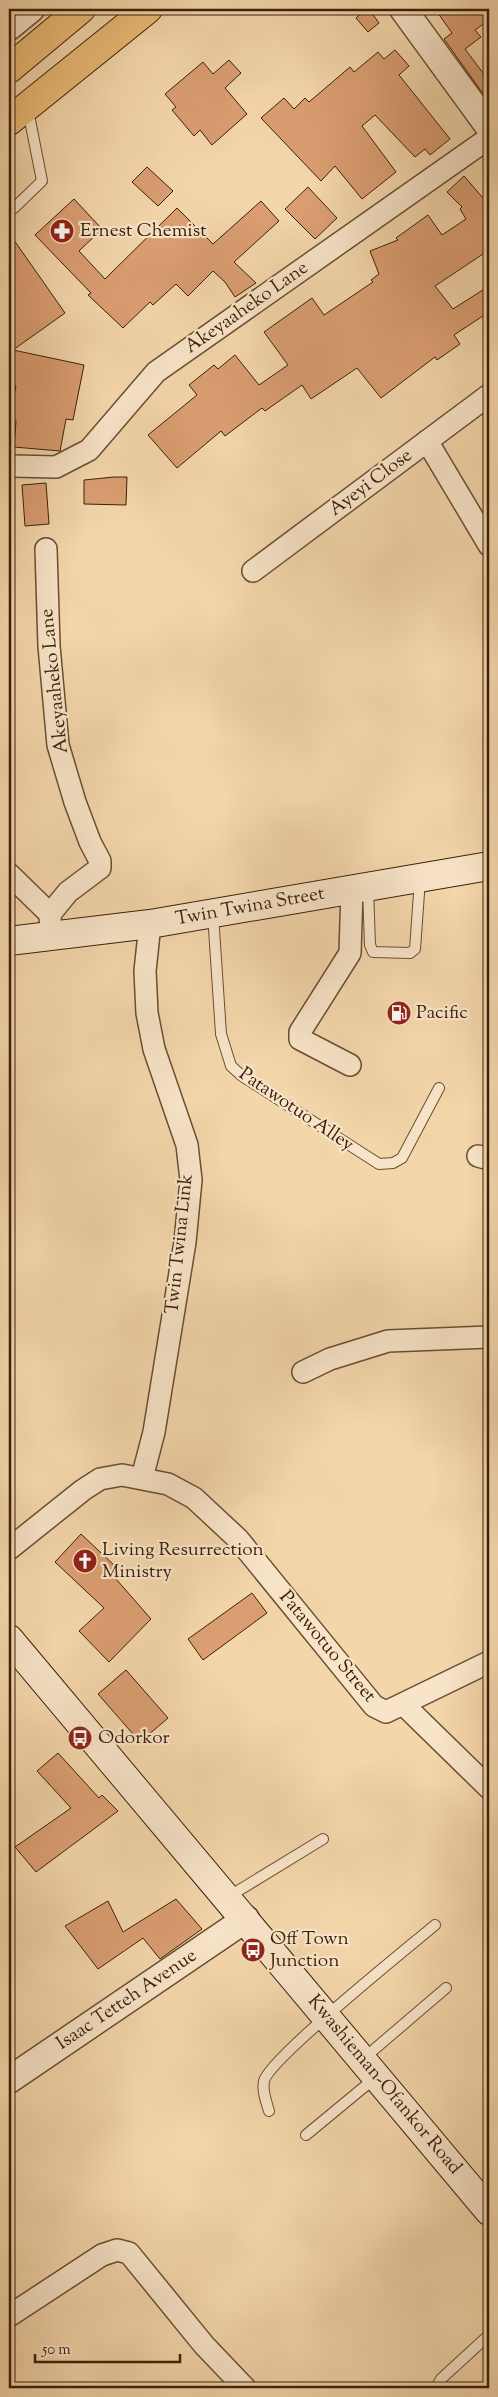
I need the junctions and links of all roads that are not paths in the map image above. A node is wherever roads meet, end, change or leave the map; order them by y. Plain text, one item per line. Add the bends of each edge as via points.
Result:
1 (81, 9) edge
2 (148, 9) edge
3 (404, 9) edge
4 (9, 69) edge
5 (18, 114) edge
6 (489, 127) edge
7 (489, 138) edge
8 (9, 210) edge
9 (489, 395) edge
10 (427, 441) junction
11 (12, 466) dead end
12 (489, 546) edge
13 (46, 548) dead end
14 (253, 571) dead end
15 (489, 866) edge
16 (9, 874) edge
17 (420, 878) junction
18 (360, 887) junction
19 (213, 914) junction
20 (150, 924) junction
21 (50, 925) junction
22 (9, 940) edge
23 (350, 1065) dead end
24 (439, 1088) dead end
25 (489, 1337) edge
26 (303, 1372) dead end
27 (142, 1478) junction
28 (9, 1549) edge
29 (9, 1638) edge
30 (489, 1662) edge
31 (404, 1705) junction
32 (489, 1788) edge
33 (323, 1839) dead end
34 (227, 1897) junction
35 (246, 1919) junction
36 (435, 1925) dead end
37 (446, 1988) dead end
38 (327, 2017) junction
39 (369, 2069) junction
40 (9, 2080) edge
41 (269, 2111) dead end
42 (306, 2135) dead end
43 (489, 2210) edge
44 (9, 2316) edge
45 (489, 2335) edge
46 (246, 2388) edge
47 (436, 2388) edge

1 - 4 highway
2 - 5 highway
3 - 6 street
5 - 8 lane via 42,181
7 - 11 street, Akeyaaheko Lane via 156,372 89,450 56,467
9 - 10 street, Ayeyi Close
10 - 12 street
10 - 14 street, Ayeyi Close
13 - 21 street, Akeyaaheko Lane via 49,646 58,745 78,810 100,861 100,868 68,892
15 - 17 main road, Twin Twina Street
16 - 21 street
17 - 18 main road, Twin Twina Street
17 - 18 lane via 414,949 410,953 373,952
18 - 19 main road, Twin Twina Street
18 - 23 street via 350,953 300,1032 300,1039
19 - 20 main road, Twin Twina Street
19 - 24 lane, Patawotuo Alley via 220,1034 231,1066 242,1076 379,1164 393,1163 402,1158
20 - 21 main road, Twin Twina Street
20 - 27 street, Twin Twina Link via 144,971 147,1013 157,1058 186,1145 191,1180 185,1242 154,1432
21 - 22 main road, Twin Twina Street
25 - 26 street via 388,1341 337,1356
27 - 28 street, Patawotuo Street via 122,1475 100,1479
27 - 31 street, Patawotuo Street via 168,1484 194,1498 216,1516 374,1706 386,1712
29 - 34 main road, Kwashieman-Ofankor Road
30 - 31 street, Patawotuo Street
31 - 32 street
33 - 34 lane
34 - 35 main road, Kwashieman-Ofankor Road
35 - 38 main road, Kwashieman-Ofankor Road
35 - 40 street, Isaac Tetteh Avenue
36 - 38 lane
37 - 39 lane
38 - 39 main road, Kwashieman-Ofankor Road
38 - 41 lane via 272,2068 264,2080
39 - 42 lane
39 - 43 main road, Kwashieman-Ofankor Road
44 - 46 street via 102,2255 117,2250 129,2253 204,2345
45 - 47 lane via 441,2379

